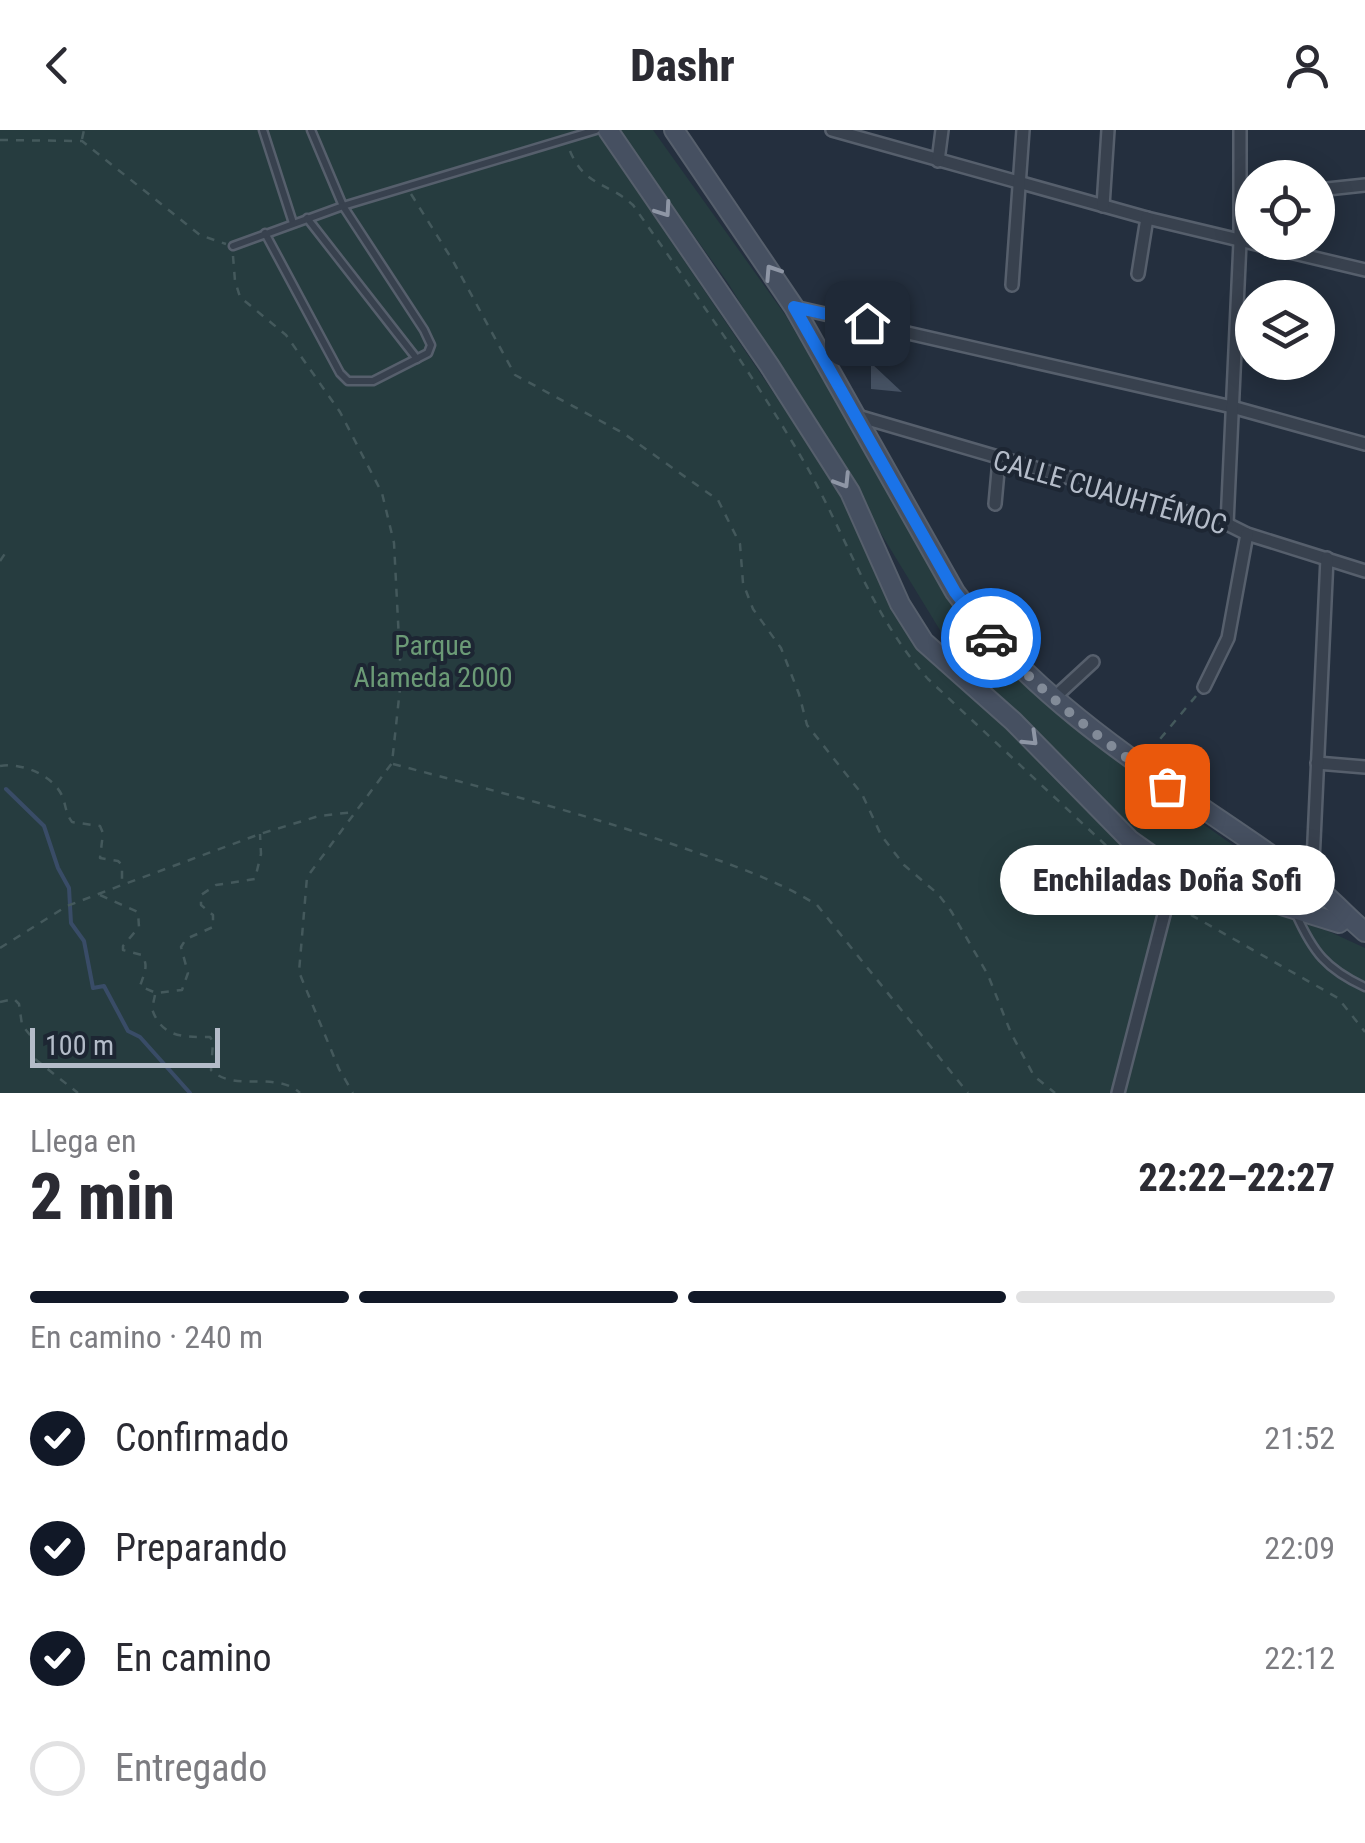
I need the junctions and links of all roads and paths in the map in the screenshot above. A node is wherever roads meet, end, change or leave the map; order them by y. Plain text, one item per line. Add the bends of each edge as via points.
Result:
1 (84, 130) edge
2 (263, 130) edge
3 (311, 130) edge
4 (596, 130) edge
5 (608, 130) edge
6 (674, 130) edge
7 (832, 130) edge
8 (942, 130) edge
9 (1023, 130) edge
10 (1108, 130) edge
11 (1240, 130) edge
12 (565, 139) junction
13 (0, 140) edge
14 (82, 140) junction
15 (1239, 160) edge
16 (938, 161) junction
17 (1018, 184) junction
18 (1365, 185) edge
19 (406, 187) junction
20 (1335, 188) edge
21 (344, 206) junction
22 (1103, 206) junction
23 (307, 218) junction
24 (1148, 218) junction
25 (293, 222) junction
26 (265, 233) junction
27 (1235, 241) edge
28 (233, 246) junction
29 (1239, 260) edge
30 (1320, 260) edge
31 (1365, 270) edge
32 (1138, 274) dead end
33 (1012, 286) dead end
34 (794, 307) junction
35 (417, 359) junction
36 (1232, 406) junction
37 (854, 415) junction
38 (1365, 444) edge
39 (998, 460) junction
40 (995, 504) dead end
41 (1227, 524) junction
42 (1247, 534) junction
43 (6, 552) dead end
44 (1327, 558) junction
45 (0, 560) edge
46 (1365, 570) edge
47 (1093, 662) dead end
48 (1204, 687) joint
49 (1055, 697) junction
50 (392, 763) junction
51 (1317, 763) junction
52 (0, 766) edge
53 (1138, 766) junction
54 (1365, 766) edge
55 (355, 812) junction
56 (260, 834) junction
57 (1174, 872) junction
58 (1312, 884) junction
59 (122, 885) junction
60 (100, 895) junction
61 (1165, 900) junction
62 (1294, 908) junction
63 (1348, 917) junction
64 (1365, 932) edge
65 (0, 948) edge
66 (1365, 986) edge
67 (156, 993) junction
68 (0, 1002) edge
69 (1365, 1032) edge
70 (78, 1093) edge
71 (300, 1093) edge
72 (354, 1093) edge
73 (968, 1093) edge
74 (1056, 1093) edge
75 (1118, 1093) edge

1 - 14 path
2 - 25 lane
3 - 21 lane
4 - 12 lane
5 -> 57 main road via 850,492 916,632 1121,832
34 -> 6 main road
7 - 16 street
8 - 16 street
9 - 17 street
10 - 22 street
11 - 15 street
12 - 19 lane
12 - 61 path via 583,176 633,205 743,368 838,522 902,650
13 - 14 path
14 - 28 path via 200,234
16 - 17 street
17 - 22 street
17 - 33 street
18 - 20 street
19 - 21 lane
19 - 74 path via 515,375 623,433 718,500 740,544 743,583 782,648 807,725 862,794 904,865 951,910 1034,1076
21 - 23 lane
21 - 35 lane via 424,330 431,345
22 - 24 street
23 - 25 lane
23 - 35 lane
24 - 27 street
24 - 32 street
25 - 26 lane
26 - 28 lane
26 - 35 lane via 348,381 373,381
28 - 50 path via 240,297 286,334 340,412 382,493 394,542 400,642
29 - 36 street
30 - 31 street
34 - 36 street
34 - 37 main road
36 - 38 street
36 - 41 street
37 - 39 street, CALLE CUAUHTÉMOC
37 - 49 main road via 955,592 1002,650
39 - 40 street
39 - 41 street, CALLE CUAUHTÉMOC
41 - 42 street, CALLE CUAUHTÉMOC
42 - 44 street, CALLE CUAUHTÉMOC
42 - 48 street via 1228,638
43 - 45 path
44 - 46 street, CALLE CUAUHTÉMOC
44 - 51 street
47 - 49 street
48 - 53 path
49 - 53 main road
50 - 55 path
50 - 73 path via 606,821 798,894 817,905
51 - 54 street
51 - 58 street
52 - 59 path via 29,768 62,794 72,822 100,826 100,858 122,865
53 - 58 main road
55 - 56 path
55 - 72 path via 307,878 299,972
56 - 59 path
56 - 67 path via 255,879 201,894 213,927 182,946 188,972 182,990
57 - 61 street
57 - 62 main road
58 - 63 main road
59 - 60 path
60 - 65 path via 68,906
60 - 67 path via 138,912 138,927 122,946 142,955 140,986
61 - 69 path via 1338,998
61 - 75 street
62 - 63 main road via 1338,923
62 - 66 lane via 1312,950
63 - 64 main road
67 - 71 path via 152,1008 164,1029 176,1037 210,1037 217,1076 278,1082
68 - 70 path via 14,998 35,1059

